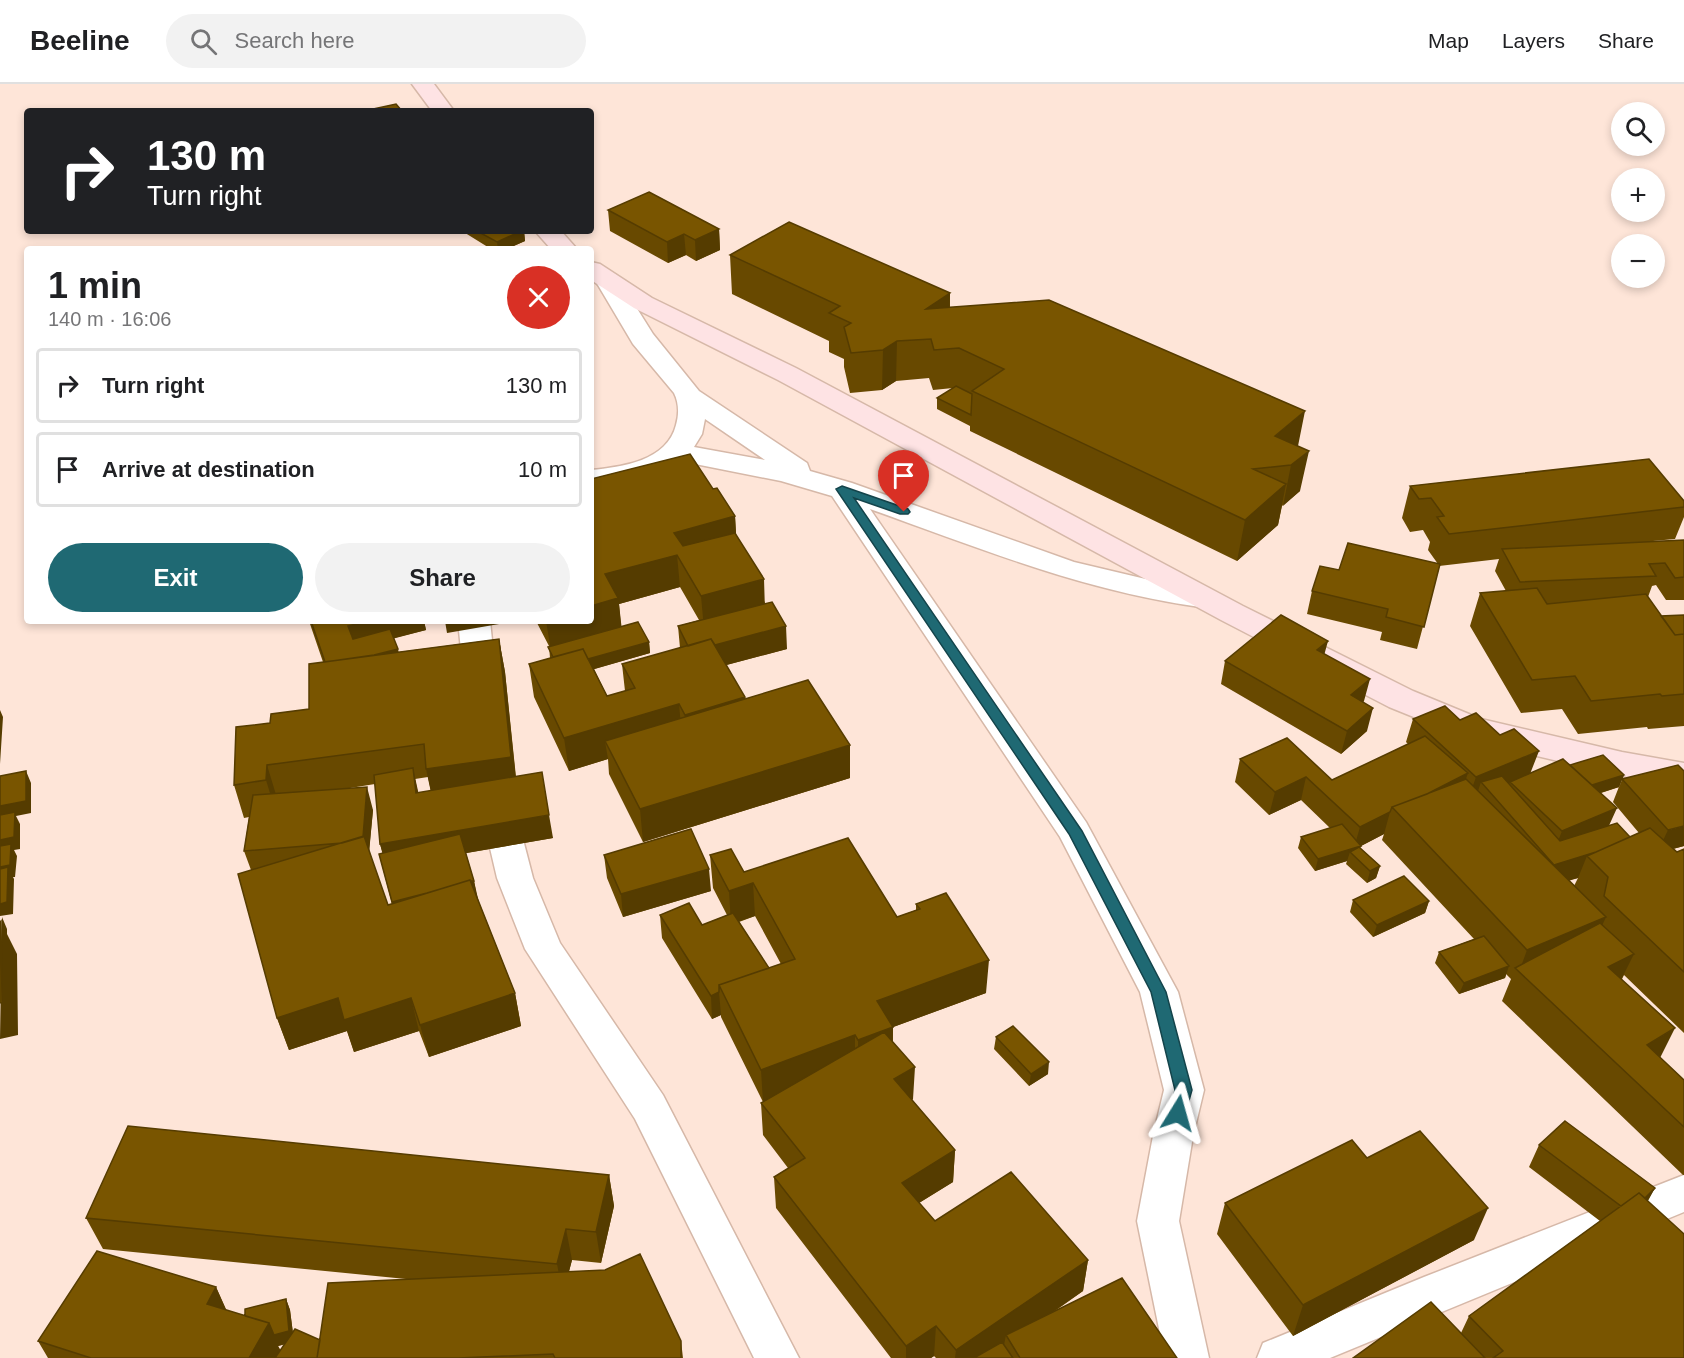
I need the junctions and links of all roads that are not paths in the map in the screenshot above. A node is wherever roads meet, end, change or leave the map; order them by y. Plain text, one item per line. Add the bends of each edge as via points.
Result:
1 (423, 84) edge
2 (441, 108) edge
3 (550, 234) edge
4 (562, 246) edge
5 (599, 274) edge
6 (689, 396) junction
7 (675, 453) junction
8 (594, 478) edge
9 (829, 485) junction
10 (1200, 597) junction
11 (474, 624) edge
12 (486, 725) edge
13 (1622, 764) junction
14 (491, 771) edge
15 (1684, 775) edge
16 (1653, 799) edge
17 (1684, 1193) edge
18 (777, 1358) edge
19 (1187, 1358) edge
20 (1279, 1358) edge

1 - 2 street
3 - 4 street
5 - 6 street via 636,331
5 - 10 street via 643,303 808,385
6 - 7 street via 691,427
6 - 9 street
7 - 8 street via 642,470
7 - 9 street via 768,469
9 - 10 street via 1070,570 1134,588
9 - 19 street via 1074,831 1159,992 1184,1090 1158,1221
10 - 13 street via 1401,699 1473,729
11 - 12 street
13 - 15 street
13 - 16 street
14 - 18 street via 515,878 544,949 649,1107
17 - 20 street

